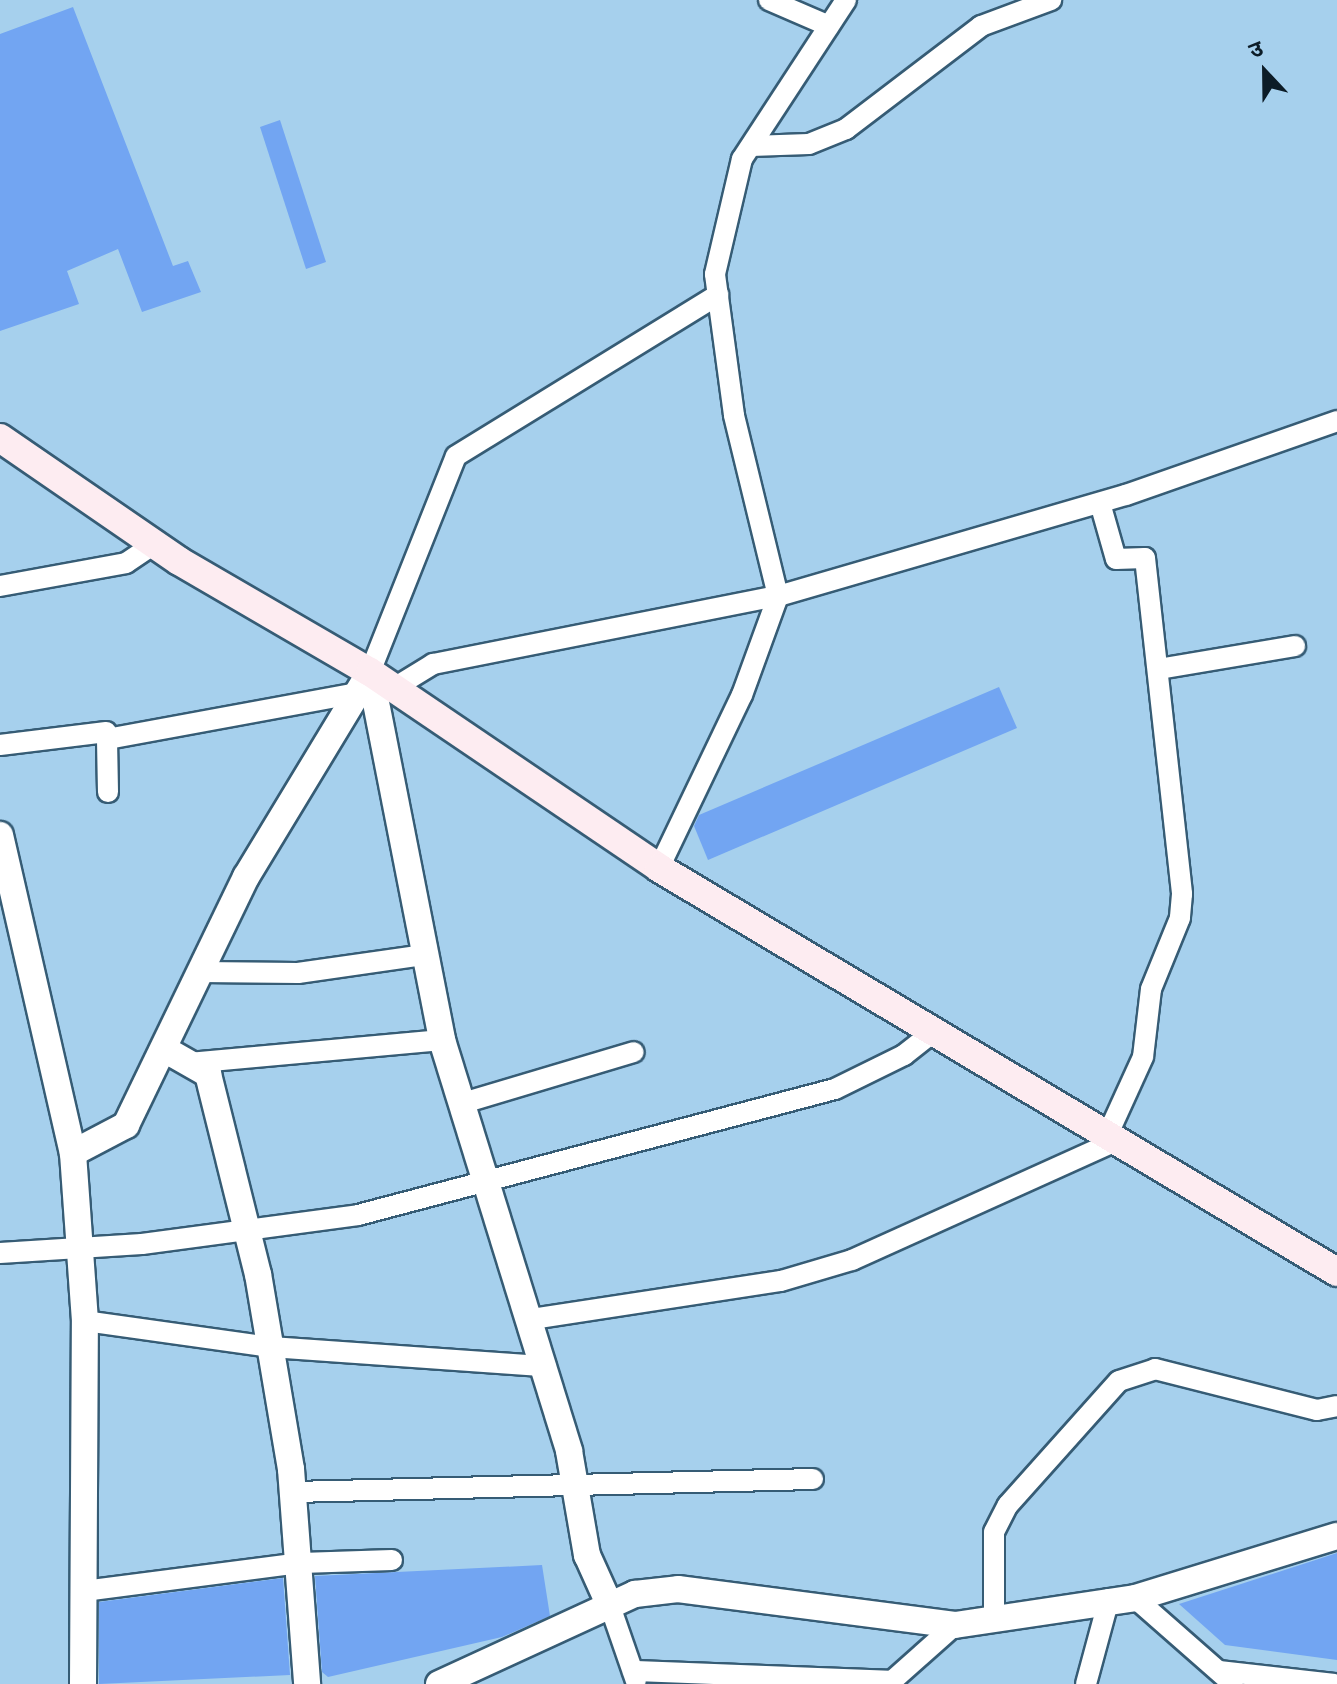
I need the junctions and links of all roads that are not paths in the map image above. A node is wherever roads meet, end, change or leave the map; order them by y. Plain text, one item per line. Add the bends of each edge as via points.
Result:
1 (769, 0) edge
2 (846, 0) edge
3 (1051, 0) edge
4 (829, 26) junction
5 (751, 146) junction
6 (718, 295) junction
7 (1337, 421) edge
8 (5, 447) edge
9 (1100, 503) junction
10 (154, 544) junction
11 (0, 586) edge
12 (778, 596) junction
13 (1295, 646) dead end
14 (1159, 669) junction
15 (364, 683) junction
16 (394, 688) junction
17 (106, 732) dead end
18 (0, 745) edge
19 (108, 792) dead end
20 (0, 835) edge
21 (659, 868) junction
22 (425, 955) junction
23 (201, 972) junction
24 (933, 1032) junction
25 (442, 1040) junction
26 (164, 1049) junction
27 (634, 1052) dead end
28 (189, 1063) junction
29 (463, 1103) junction
30 (1111, 1138) junction
31 (73, 1153) junction
32 (487, 1177) junction
33 (247, 1230) junction
34 (78, 1245) junction
35 (0, 1253) edge
36 (1337, 1272) edge
37 (532, 1319) junction
38 (85, 1321) junction
39 (270, 1347) junction
40 (545, 1366) junction
41 (1337, 1406) edge
42 (813, 1479) dead end
43 (574, 1483) junction
44 (293, 1492) junction
45 (1337, 1536) edge
46 (392, 1560) dead end
47 (301, 1563) junction
48 (84, 1591) junction
49 (1122, 1598) junction
50 (610, 1606) junction
51 (994, 1618) junction
52 (955, 1625) junction
53 (635, 1678) edge
54 (1226, 1678) edge
55 (866, 1680) edge
56 (83, 1684) edge
57 (307, 1684) edge
58 (439, 1684) edge
59 (1086, 1684) edge
60 (1334, 1684) edge

1 - 4 street
2 - 4 street
3 - 5 street via 981,26 846,129 809,144
4 - 5 street
5 - 6 street via 715,274
6 - 12 street via 734,415
6 - 15 street via 456,456
7 - 9 street
8 - 10 main road
9 - 12 street
9 - 14 street via 1116,559 1145,558
10 - 11 street via 126,563
10 - 15 main road
12 - 16 street via 433,664
12 - 21 street via 742,695
13 - 14 street
14 - 30 street via 1180,918 1151,989 1143,1057
15 - 16 main road
15 - 19 street via 107,739
15 - 22 street
15 - 23 street via 246,877
16 - 21 main road
17 - 18 street
20 - 31 street
21 - 24 main road
22 - 23 street via 298,973
22 - 25 street
23 - 26 street
24 - 30 main road
24 - 32 street via 904,1055 835,1089
25 - 28 street
25 - 29 street
26 - 28 street
26 - 31 street via 126,1125
27 - 29 street
28 - 33 street via 208,1074
29 - 32 street
30 - 36 main road
30 - 37 street via 852,1260 781,1281
31 - 34 street
32 - 33 street via 358,1215
32 - 37 street
33 - 34 street
33 - 39 street
34 - 35 street
34 - 38 street
37 - 40 street
38 - 39 street
38 - 48 street
39 - 40 street
39 - 44 street
40 - 43 street
41 - 51 street via 1317,1410 1155,1369 1119,1381 1008,1505 994,1532
42 - 43 street
43 - 44 street
43 - 50 street via 587,1555
44 - 47 street
45 - 49 street
46 - 47 street
47 - 48 street
47 - 57 street
48 - 56 street
49 - 51 street
49 - 54 street
49 - 59 street
50 - 52 street via 678,1589
50 - 53 street
50 - 58 street
51 - 52 street
52 - 55 street via 892,1681
53 - 55 street
54 - 60 street

